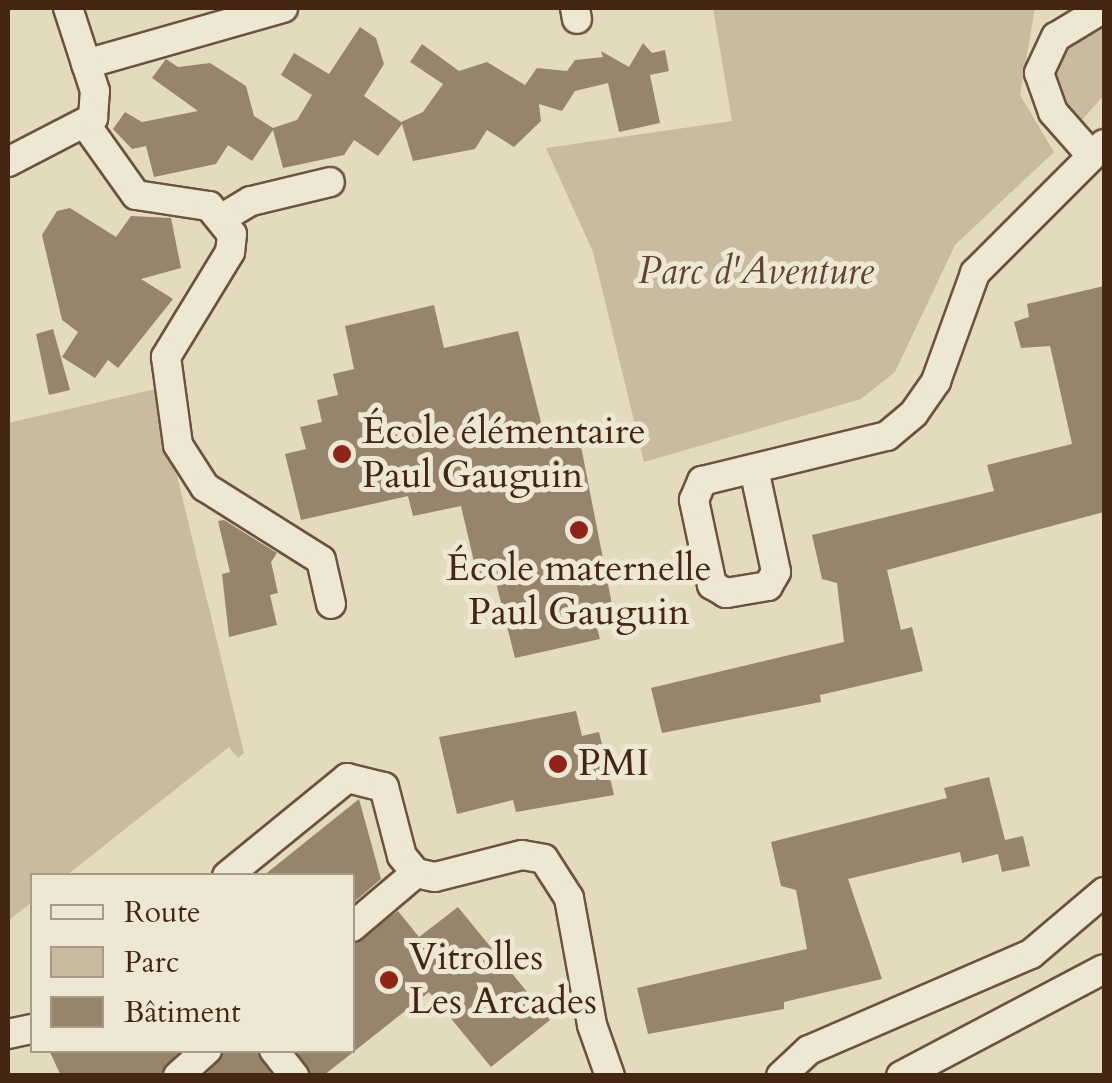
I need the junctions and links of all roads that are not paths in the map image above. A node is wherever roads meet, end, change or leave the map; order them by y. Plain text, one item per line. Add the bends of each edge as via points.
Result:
1 (68, 8) edge
2 (284, 8) edge
3 (1104, 8) edge
4 (86, 64) junction
5 (86, 124) junction
6 (1097, 149) edge
7 (8, 162) edge
8 (330, 182) dead end
9 (224, 217) junction
10 (754, 469) dead end
11 (332, 604) dead end
12 (231, 873) edge
13 (416, 873) junction
14 (1104, 892) edge
15 (355, 924) edge
16 (1104, 969) edge
17 (204, 1053) edge
18 (276, 1053) edge
19 (178, 1076) edge
20 (294, 1076) edge
21 (610, 1076) edge
22 (781, 1076) edge
23 (902, 1076) edge

1 - 4 street
2 - 4 street
3 - 6 street via 1056,38 1039,73 1053,112
4 - 5 street via 96,92
5 - 7 street
5 - 9 street via 136,195 188,199
6 - 10 street via 975,273 936,381 914,413 887,436
8 - 9 street via 250,201
9 - 11 street via 230,252 166,357 178,445 192,475 322,560
12 - 13 street via 347,778 384,788 402,856
13 - 15 street
13 - 21 street via 435,877 522,855 558,871
14 - 22 street via 1031,954 809,1050
16 - 23 street
17 - 19 street
18 - 20 street

